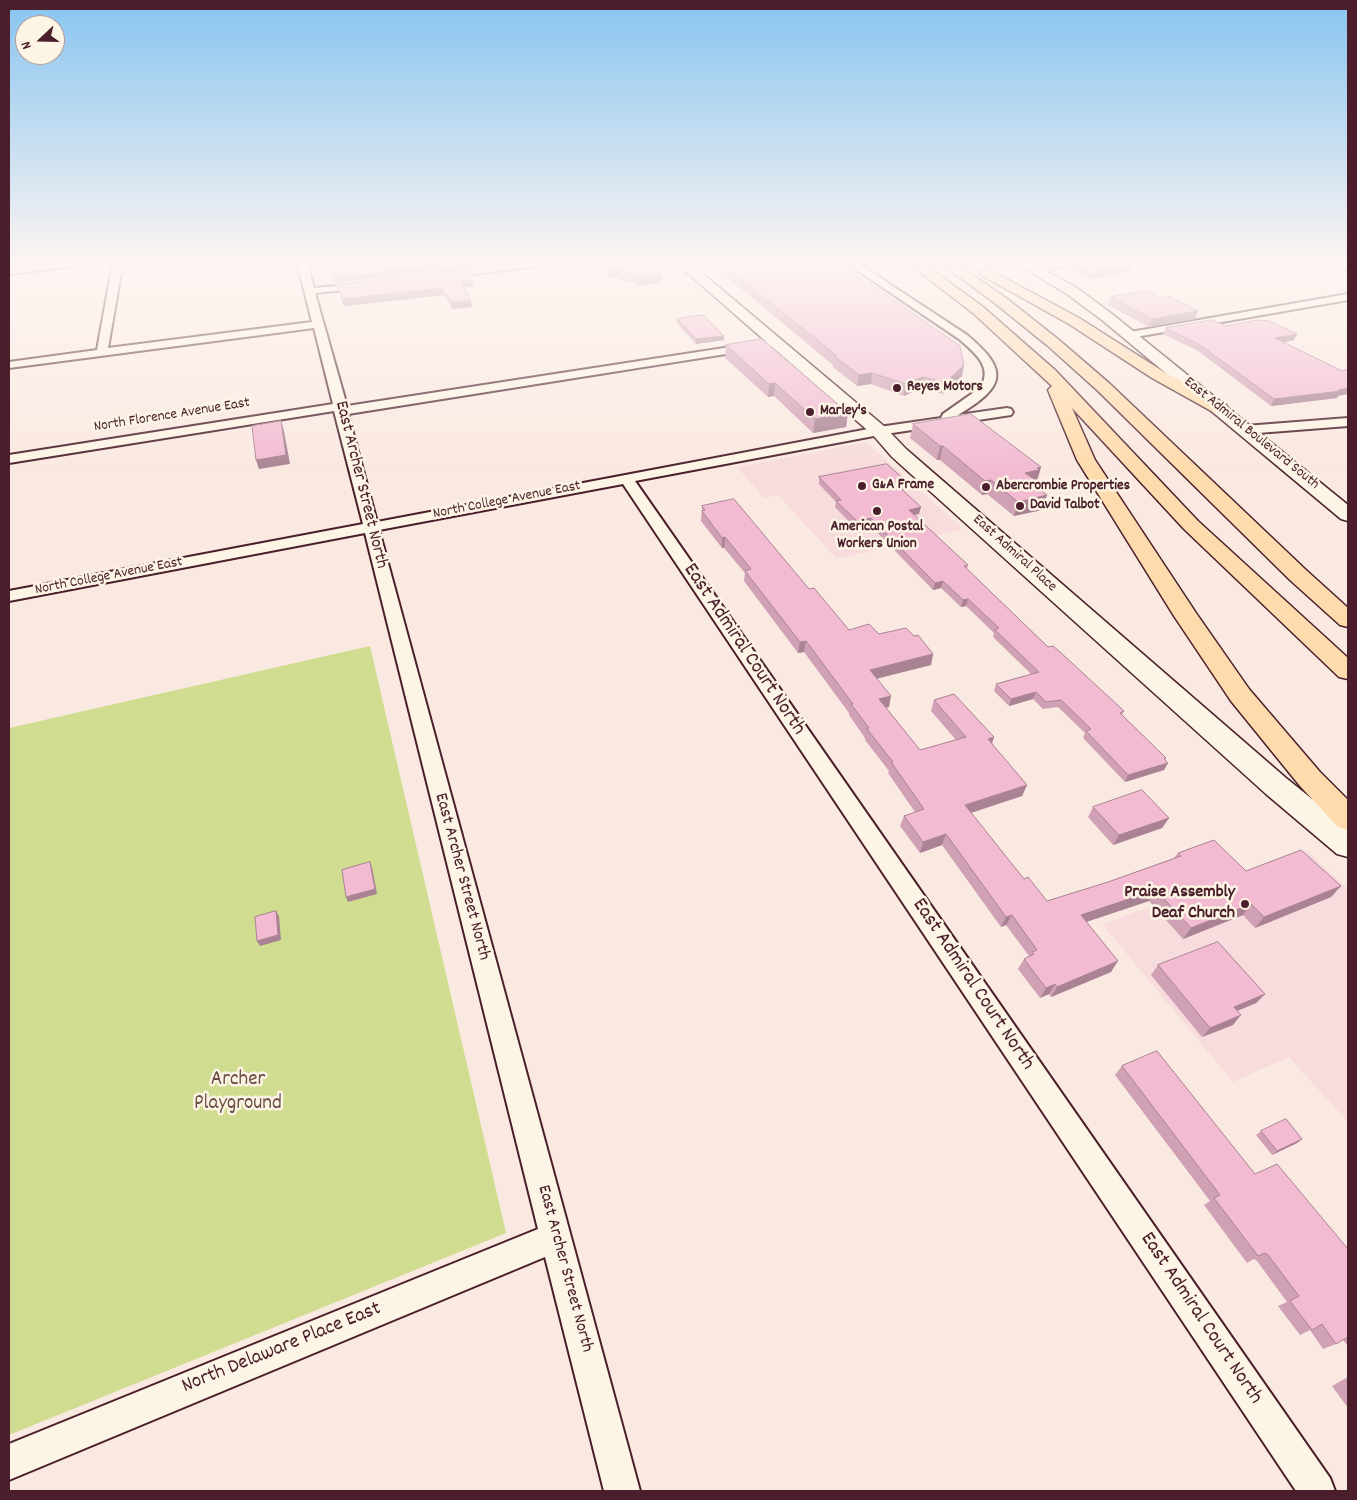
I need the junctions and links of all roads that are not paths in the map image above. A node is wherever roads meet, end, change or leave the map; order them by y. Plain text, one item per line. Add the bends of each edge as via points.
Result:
1 (106, 332) edge
2 (259, 332) edge
3 (321, 332) edge
4 (762, 332) edge
5 (954, 332) edge
6 (1003, 332) edge
7 (1040, 332) edge
8 (1091, 332) edge
9 (1126, 332) edge
10 (1147, 332) edge
11 (1130, 335) junction
12 (776, 344) junction
13 (102, 353) junction
14 (9, 365) edge
15 (1050, 374) junction
16 (1220, 408) junction
17 (341, 409) junction
18 (1007, 412) dead end
19 (942, 421) junction
20 (1348, 422) edge
21 (1323, 425) junction
22 (1245, 430) junction
23 (878, 431) junction
24 (1345, 436) dead end
25 (9, 459) edge
26 (626, 478) junction
27 (1348, 515) edge
28 (369, 527) junction
29 (9, 596) edge
30 (1348, 620) edge
31 (1348, 671) edge
32 (1348, 819) edge
33 (1348, 845) edge
34 (556, 1237) junction
35 (9, 1462) edge
36 (622, 1491) edge
37 (1317, 1491) edge

1 - 13 street
2 - 13 street
3 - 17 street, East Archer Street North
4 - 12 main road, East Admiral Place
5 - 19 street via 978,348 990,362 991,382 983,394
6 - 15 highway
7 - 30 highway via 1078,362 1298,577
8 - 16 highway via 1158,375
9 - 11 main road, East Admiral Boulevard South
10 - 11 street
11 - 16 main road, East Admiral Boulevard South
12 - 17 street, North Florence Avenue East
12 - 23 main road, East Admiral Place
13 - 14 street
15 - 31 highway via 1191,525
15 - 32 highway via 1086,460 1186,616 1240,695
16 - 22 main road, East Admiral Boulevard South
17 - 25 street, North Florence Avenue East
17 - 28 street, East Archer Street North
18 - 19 street, North College Avenue East
19 - 23 street, North College Avenue East
20 - 21 street
21 - 22 street
21 - 24 street
22 - 27 main road, East Admiral Boulevard South
23 - 26 street, North College Avenue East
23 - 33 main road, East Admiral Place via 1249,763
26 - 28 street, North College Avenue East
26 - 37 street, East Admiral Court North
28 - 29 street, North College Avenue East
28 - 34 street, East Archer Street North
34 - 35 street, North Delaware Place East
34 - 36 street, East Archer Street North

